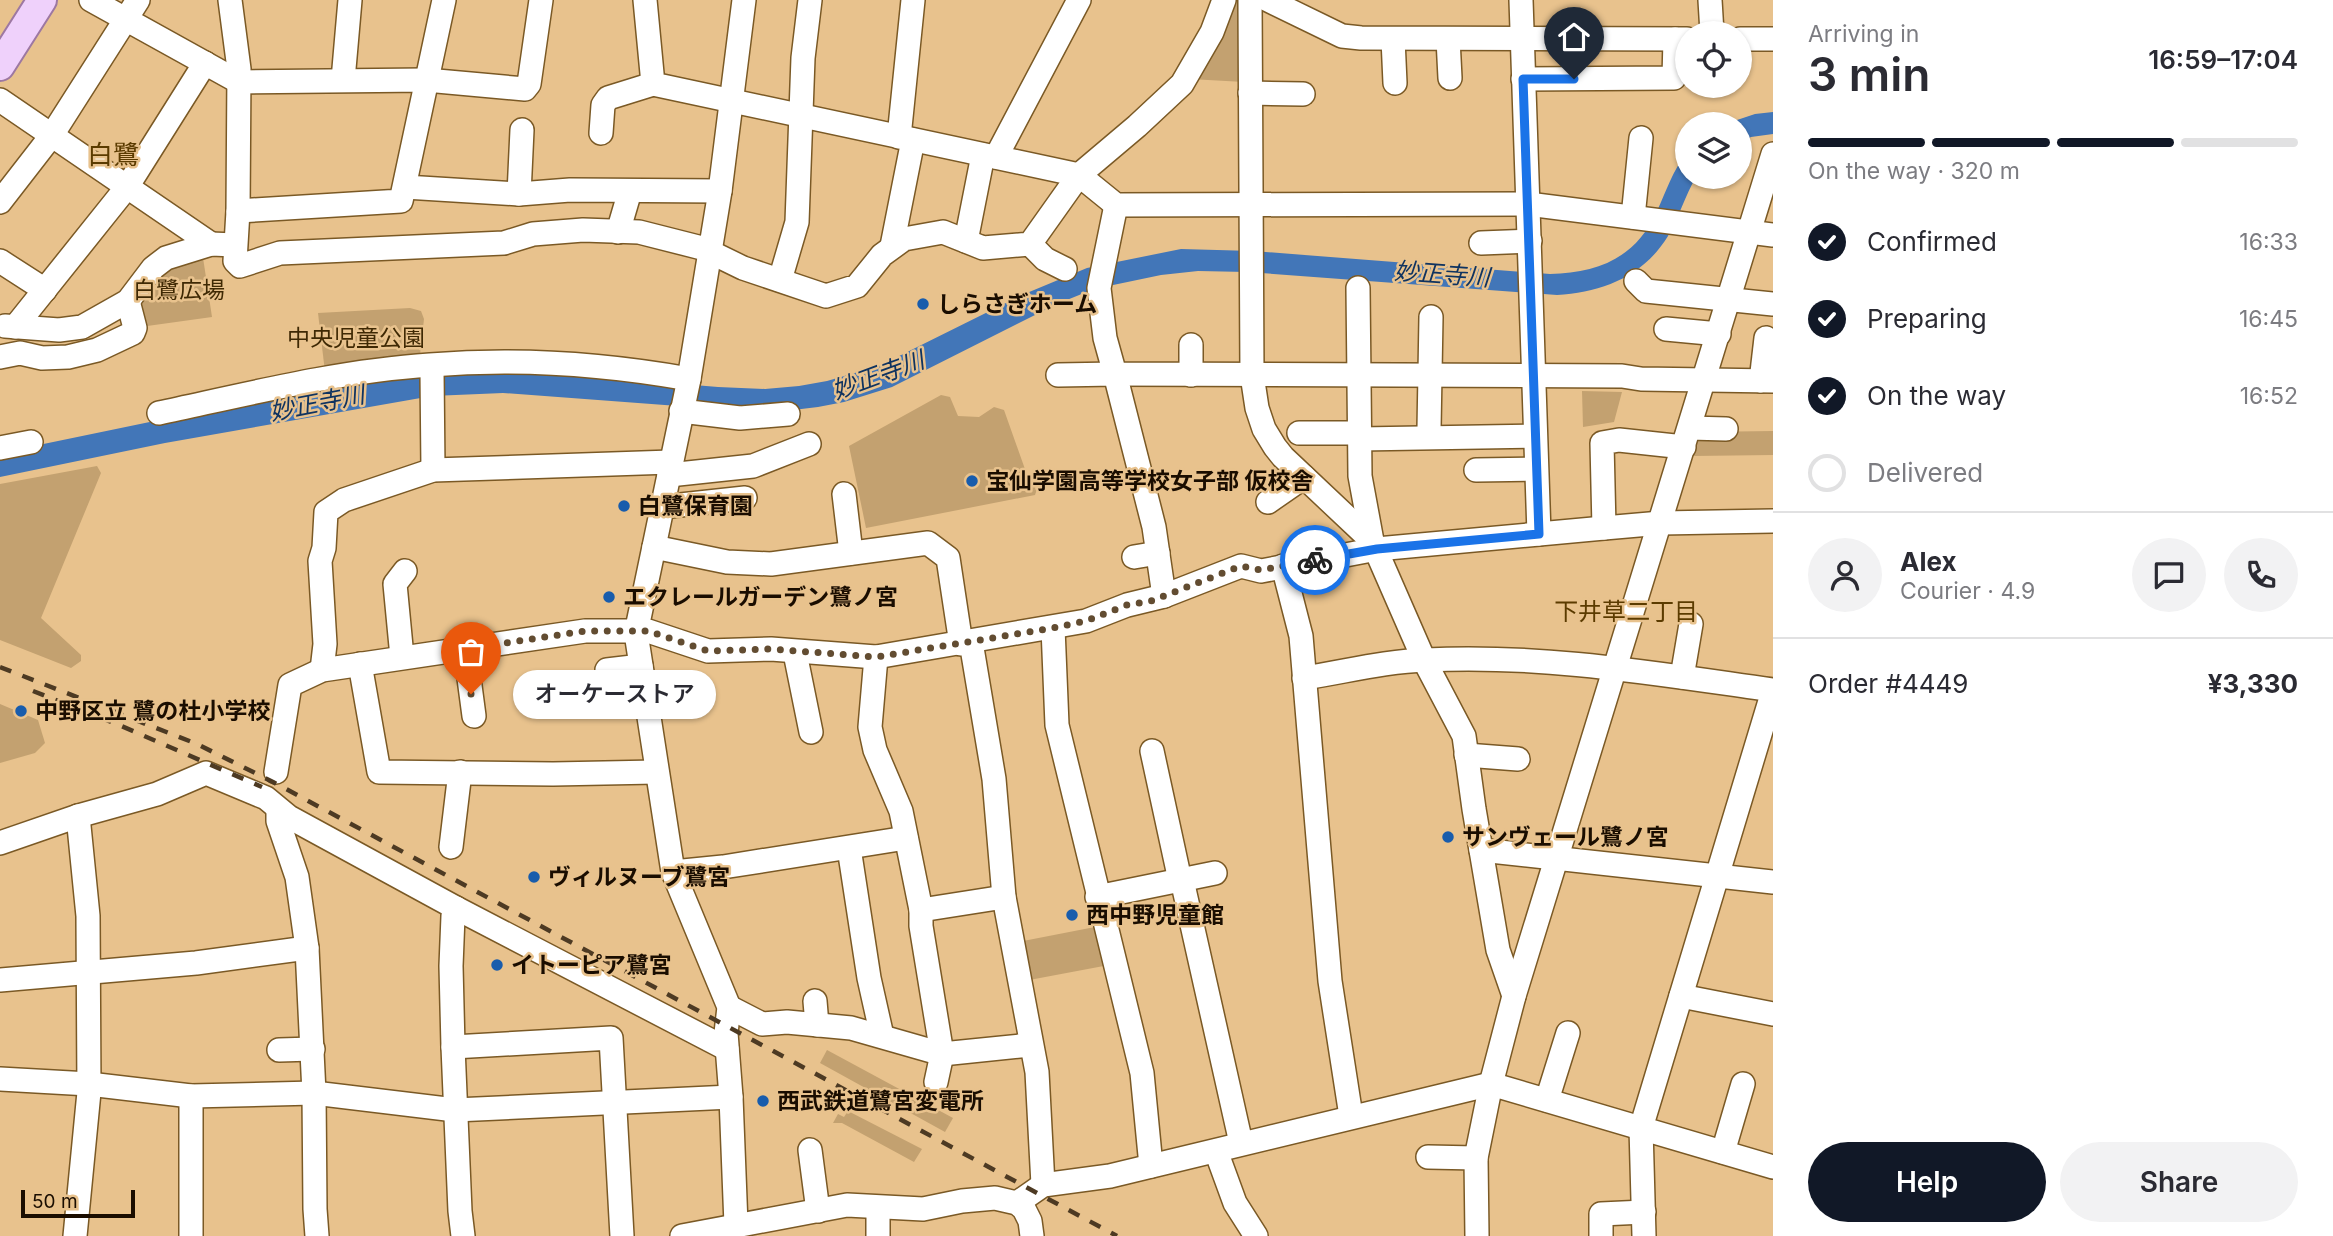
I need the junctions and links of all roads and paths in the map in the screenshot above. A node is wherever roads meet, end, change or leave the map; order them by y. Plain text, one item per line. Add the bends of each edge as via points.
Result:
1 (42, 0) edge
2 (91, 0) edge
3 (230, 0) edge
4 (350, 0) edge
5 (444, 0) edge
6 (541, 0) edge
7 (645, 0) edge
8 (744, 0) edge
9 (810, 0) edge
10 (913, 0) edge
11 (1079, 0) edge
12 (1224, 0) edge
13 (1250, 0) edge
14 (1268, 0) edge
15 (1521, 0) edge
16 (1710, 0) edge
17 (132, 10) edge
18 (1711, 21) edge
19 (1393, 38) junction
20 (1448, 39) junction
21 (1522, 39) junction
22 (1675, 39) edge
23 (1752, 39) edge
24 (1773, 39) edge
25 (205, 63) junction
26 (0, 65) edge
27 (1675, 72) edge
28 (1450, 78) dead end
29 (1523, 79) junction
30 (343, 80) junction
31 (426, 80) junction
32 (239, 82) junction
33 (1395, 83) dead end
34 (653, 84) junction
35 (1250, 93) junction
36 (1303, 94) dead end
37 (0, 100) edge
38 (731, 101) junction
39 (801, 116) junction
40 (522, 130) dead end
41 (602, 133) dead end
42 (52, 135) junction
43 (906, 138) junction
44 (1641, 138) dead end
45 (1773, 154) edge
46 (989, 156) junction
47 (1079, 175) junction
48 (127, 187) junction
49 (405, 187) junction
50 (630, 191) junction
51 (720, 191) junction
52 (519, 194) junction
53 (0, 202) edge
54 (1528, 204) junction
55 (1116, 205) junction
56 (1251, 205) junction
57 (238, 211) junction
58 (1653, 220) junction
59 (618, 232) junction
60 (1749, 232) junction
61 (1773, 235) edge
62 (966, 242) junction
63 (1530, 242) junction
64 (1481, 243) dead end
65 (211, 244) junction
66 (1031, 244) junction
67 (235, 245) junction
68 (892, 246) junction
69 (710, 253) junction
70 (0, 261) edge
71 (1065, 269) dead end
72 (780, 280) junction
73 (1636, 281) dead end
74 (1358, 288) dead end
75 (45, 290) junction
76 (1730, 300) junction
77 (128, 301) junction
78 (1773, 304) edge
79 (1432, 317) dead end
80 (7, 326) edge
81 (1666, 329) dead end
82 (1719, 334) junction
83 (1766, 338) dead end
84 (1191, 345) dead end
85 (0, 357) edge
86 (432, 371) dead end
87 (1115, 374) junction
88 (1058, 375) dead end
89 (1191, 375) junction
90 (1252, 375) junction
91 (1359, 375) junction
92 (1430, 375) junction
93 (1535, 376) junction
94 (1704, 380) junction
95 (688, 381) junction
96 (1767, 381) edge
97 (682, 409) junction
98 (159, 413) dead end
99 (788, 414) dead end
100 (1429, 429) dead end
101 (1726, 429) dead end
102 (1299, 433) dead end
103 (1360, 436) junction
104 (1535, 436) junction
105 (1687, 438) junction
106 (31, 442) dead end
107 (809, 444) dead end
108 (0, 448) edge
109 (670, 468) junction
110 (1536, 468) junction
111 (433, 470) junction
112 (1476, 470) dead end
113 (1304, 477) junction
114 (844, 494) dead end
115 (745, 498) dead end
116 (1268, 502) dead end
117 (662, 507) junction
118 (1773, 521) edge
119 (1661, 523) junction
120 (1604, 528) junction
121 (1539, 534) junction
122 (1374, 545) junction
123 (654, 547) junction
124 (851, 553) junction
125 (1158, 553) junction
126 (1133, 557) dead end
127 (1283, 566) junction
128 (405, 571) dead end
129 (1164, 596) junction
130 (1691, 624) dead end
131 (1053, 628) junction
132 (636, 633) junction
133 (966, 643) junction
134 (465, 649) junction
135 (795, 653) junction
136 (402, 657) junction
137 (876, 657) junction
138 (1424, 660) junction
139 (360, 664) junction
140 (641, 666) junction
141 (1614, 667) junction
142 (322, 670) junction
143 (607, 670) dead end
144 (1682, 677) junction
145 (1304, 678) junction
146 (1773, 691) edge
147 (474, 716) dead end
148 (811, 732) dead end
149 (1152, 751) dead end
150 (1466, 755) junction
151 (1518, 759) dead end
152 (1762, 763) edge
153 (276, 772) dead end
154 (460, 772) junction
155 (656, 772) junction
156 (278, 810) junction
157 (78, 816) junction
158 (906, 838) junction
159 (0, 843) edge
160 (451, 847) dead end
161 (849, 848) junction
162 (1482, 850) junction
163 (1556, 856) junction
164 (673, 872) junction
165 (1215, 873) dead end
166 (1717, 876) junction
167 (1182, 880) junction
168 (1773, 881) edge
169 (1004, 897) junction
170 (1097, 897) junction
171 (456, 908) junction
172 (921, 910) junction
173 (307, 948) junction
174 (87, 972) junction
175 (0, 980) edge
176 (1514, 996) junction
177 (1681, 996) junction
178 (815, 1001) dead end
179 (729, 1007) junction
180 (1773, 1014) edge
181 (817, 1025) junction
182 (1568, 1032) dead end
183 (882, 1036) junction
184 (1030, 1045) junction
185 (453, 1046) junction
186 (313, 1049) junction
187 (727, 1049) junction
188 (279, 1050) dead end
189 (942, 1055) junction
190 (0, 1079) edge
191 (936, 1082) dead end
192 (89, 1084) junction
193 (1491, 1084) junction
194 (1743, 1084) dead end
195 (314, 1093) junction
196 (191, 1096) junction
197 (731, 1097) junction
198 (1547, 1100) junction
199 (615, 1102) junction
200 (455, 1110) junction
201 (1351, 1116) junction
202 (1641, 1128) junction
203 (1241, 1143) junction
204 (810, 1150) dead end
205 (1216, 1151) junction
206 (1723, 1152) junction
207 (1428, 1157) dead end
208 (1476, 1158) junction
209 (1152, 1166) junction
210 (1773, 1167) edge
211 (1043, 1185) junction
212 (1017, 1203) junction
213 (878, 1208) junction
214 (818, 1211) junction
215 (1644, 1212) junction
216 (748, 1228) edge
217 (1248, 1234) edge
218 (75, 1236) edge
219 (191, 1236) edge
220 (317, 1236) edge
221 (463, 1236) edge
222 (622, 1236) edge
223 (682, 1236) edge
224 (878, 1236) edge
225 (1032, 1236) edge
226 (1477, 1236) edge
227 (1601, 1236) edge
228 (1644, 1236) edge

1 - 26 main road
2 - 17 street
3 - 32 street
4 - 30 street
5 - 31 street
6 - 31 street via 525,89
7 - 34 street
8 - 38 street
9 - 39 street
10 - 43 street
11 - 46 street
12 - 47 street via 1212,32 1182,84
13 - 35 street
14 - 19 street via 1342,36
15 - 21 street
16 - 18 street
17 - 25 street
17 - 42 street
19 - 20 street
19 - 33 street
20 - 21 street
20 - 28 street
21 - 22 street
21 - 29 street
23 - 24 street
25 - 32 street
25 - 48 street
27 - 29 street via 1674,78
29 - 54 street
30 - 31 street
30 - 32 street
31 - 49 street
32 - 57 street
34 - 38 street
34 - 41 street via 608,98 603,105
35 - 36 street
35 - 56 street
37 - 42 street
38 - 39 street
38 - 51 street
39 - 43 street
39 - 72 street via 797,222
40 - 52 street
42 - 48 street
42 - 53 street
43 - 46 street
43 - 68 street
44 - 58 street
45 - 60 street
46 - 47 street
46 - 62 street
47 - 55 street
47 - 66 street
48 - 65 street
48 - 75 street
49 - 52 street
49 - 57 street via 401,201
50 - 51 street
50 - 52 street
50 - 59 street
51 - 69 street
54 - 56 street
54 - 58 street
54 - 63 street
55 - 56 street
55 - 87 street via 1099,288
56 - 90 street
57 - 67 street
58 - 60 street
59 - 67 street via 583,230 533,234 504,243 280,253 240,265 235,261
59 - 69 street via 639,232
60 - 61 street
60 - 76 street
62 - 66 street via 984,248
62 - 68 street via 943,232 904,239
63 - 64 street
63 - 93 street
65 - 67 street
65 - 77 street via 166,258
66 - 71 street via 1045,259
68 - 72 street via 857,286 826,296
69 - 72 street
69 - 95 street
70 - 75 street
73 - 76 street via 1646,291
74 - 91 street
75 - 80 street
76 - 78 street
76 - 82 street
77 - 80 street via 82,327
77 - 85 street via 133,333 97,350 68,357 20,353
79 - 92 street
81 - 82 street
82 - 94 street
83 - 96 street
84 - 89 street
86 - 111 street
87 - 88 street
87 - 89 street
87 - 125 street
89 - 90 street
90 - 91 street
90 - 113 street via 1264,429
91 - 92 street
91 - 103 street
92 - 93 street
92 - 100 street
93 - 94 street
93 - 104 street
94 - 96 street
94 - 105 street
95 - 97 street
95 - 98 street via 658,373 539,363 431,365 348,374
97 - 99 street via 740,418
97 - 109 street
101 - 105 street
102 - 103 street
103 - 104 street
103 - 122 street via 1360,476
104 - 110 street
105 - 119 street
105 - 120 street via 1602,443
106 - 108 street
107 - 109 street via 753,466
109 - 111 street
109 - 117 street
110 - 112 street
110 - 121 street
111 - 142 street via 344,500 326,512 320,561
113 - 116 street
113 - 122 street
114 - 124 street
115 - 117 street
117 - 123 street
118 - 119 street
119 - 120 street
119 - 141 street
120 - 121 street
121 - 122 street
122 - 127 street
122 - 138 street
123 - 124 street via 727,562 771,564
123 - 132 street
124 - 133 street via 928,543 948,558
125 - 126 street
125 - 129 street
127 - 129 street via 1261,570 1241,566
127 - 145 street via 1300,636
128 - 136 street via 395,584
129 - 131 street
130 - 144 street
131 - 133 street
131 - 170 street via 1057,725
132 - 134 street via 585,631
132 - 135 street via 648,631 708,651
132 - 140 street
133 - 137 street
133 - 169 street via 994,779
134 - 136 street
134 - 147 street
135 - 137 street
135 - 148 street
136 - 139 street
137 - 158 street via 881,691 870,727 901,811
138 - 141 street
138 - 145 street
138 - 150 street via 1464,736
139 - 142 street
139 - 154 street via 379,772
140 - 143 street
140 - 155 street
141 - 144 street
141 - 163 street
142 - 153 street via 290,685
144 - 146 street
145 - 201 street via 1330,981
146 - 152 street
149 - 167 street
150 - 151 street
150 - 162 street
152 - 166 street
154 - 155 street
154 - 160 street
155 - 164 street
156 - 157 street via 266,798 206,773 157,794
156 - 171 street
156 - 173 street via 297,877
157 - 159 street
157 - 174 street via 88,916
158 - 161 street
158 - 172 street
161 - 164 street
161 - 183 street
162 - 163 street
162 - 176 street via 1498,950
163 - 166 street
163 - 176 street
164 - 179 street
165 - 167 street
166 - 168 street
166 - 177 street
167 - 170 street
167 - 203 street
169 - 172 street
169 - 184 street
170 - 209 street via 1142,1073
171 - 185 street via 451,967
171 - 187 street
172 - 189 street
173 - 174 street
173 - 186 street
174 - 175 street
174 - 192 street
176 - 193 street
177 - 180 street
177 - 202 street
178 - 181 street
179 - 181 street via 762,1024
179 - 187 street
181 - 183 street
182 - 198 street
183 - 189 street
184 - 189 street
184 - 211 street via 1037,1072
185 - 199 street via 611,1038
185 - 200 street
186 - 188 street
186 - 195 street
187 - 197 street
189 - 191 street
190 - 192 street
192 - 196 street
192 - 218 street
193 - 198 street
193 - 201 street
193 - 208 street
194 - 206 street
195 - 196 street
195 - 200 street
195 - 220 street
196 - 219 street
197 - 199 street
197 - 216 street
198 - 202 street
199 - 200 street via 575,1115
199 - 222 street
200 - 221 street
201 - 203 street
202 - 206 street
202 - 215 street
203 - 205 street
204 - 214 street
205 - 209 street
205 - 217 street
206 - 210 street
207 - 208 street
208 - 226 street
209 - 211 street
211 - 212 street
212 - 213 street via 995,1198 923,1209
212 - 225 street via 1030,1222
213 - 214 street via 847,1205
213 - 224 street
214 - 216 street
215 - 227 street via 1601,1214
215 - 228 street
216 - 223 street

